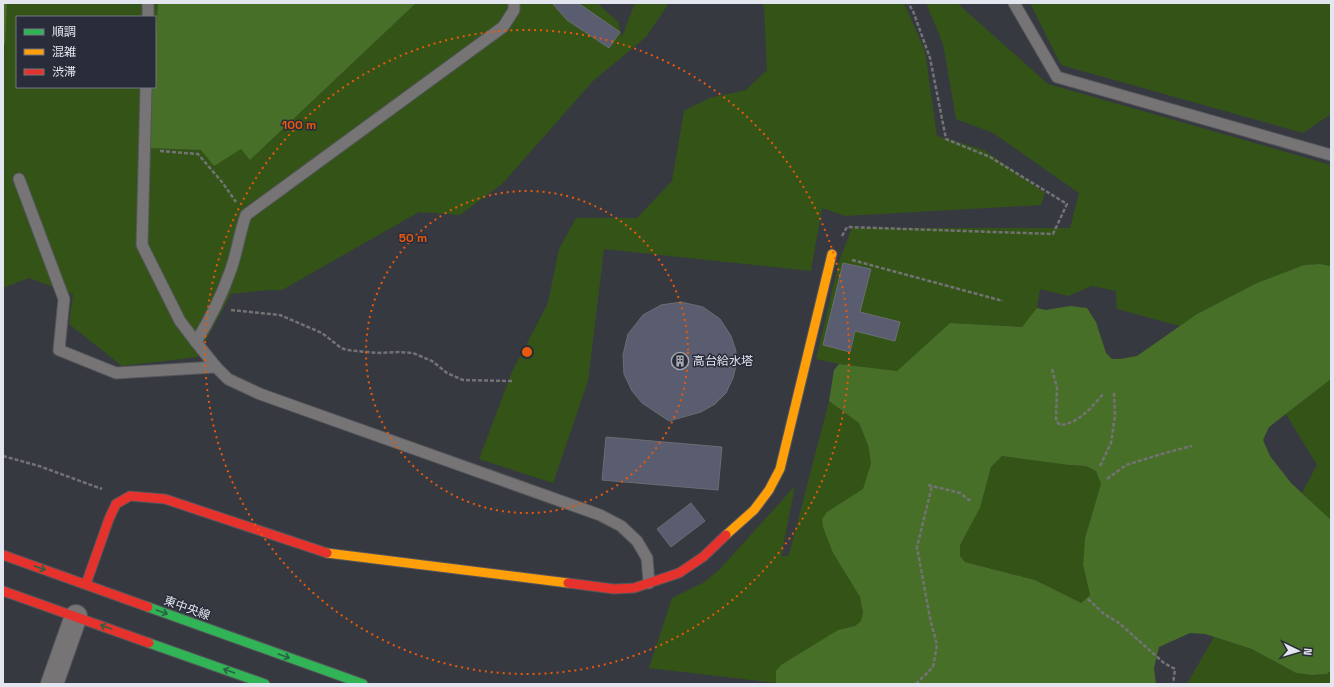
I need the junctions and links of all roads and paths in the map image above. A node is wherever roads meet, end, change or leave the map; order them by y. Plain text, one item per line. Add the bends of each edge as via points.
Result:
1 (148, 3) edge
2 (514, 3) edge
3 (908, 3) edge
4 (1014, 3) edge
5 (148, 16) edge
6 (146, 88) edge
7 (145, 149) junction
8 (1331, 155) edge
9 (19, 179) dead end
10 (246, 215) junction
11 (832, 254) junction
12 (1003, 301) dead end
13 (216, 308) junction
14 (196, 342) junction
15 (216, 367) junction
16 (1052, 369) dead end
17 (512, 381) dead end
18 (1114, 392) dead end
19 (1104, 393) dead end
20 (1192, 446) dead end
21 (3, 456) edge
22 (1100, 466) dead end
23 (1107, 479) dead end
24 (928, 485) dead end
25 (932, 486) junction
26 (972, 502) dead end
27 (116, 504) junction
28 (3, 555) edge
29 (649, 583) junction
30 (86, 584) junction
31 (3, 591) edge
32 (1088, 599) dead end
33 (76, 616) junction
34 (52, 684) edge
35 (265, 684) edge
36 (363, 684) edge
37 (916, 684) edge
38 (1172, 684) edge

1 - 5 lane
2 - 10 lane via 514,10 503,27
3 - 11 path via 930,58 946,139 990,157 1067,204 1053,234 847,227
4 - 8 lane via 1057,77
6 - 7 lane
7 - 10 path via 198,154
7 - 14 lane via 142,245 180,321
9 - 15 lane via 64,299 58,350 116,373
10 - 13 lane via 231,271
11 - 12 path
11 - 29 main road via 780,469 769,490 754,510 703,557 679,573
13 - 14 lane
13 - 17 path via 280,315 322,333 347,350 413,353 463,380
14 - 15 lane
15 - 29 lane via 228,379 260,394 600,515 621,526 637,541 647,558
16 - 19 path via 1057,388 1056,421 1060,425 1075,420 1093,407
18 - 22 path via 1115,416 1111,443
20 - 23 path via 1126,466
21 - 27 path via 112,492
24 - 25 path
25 - 26 path via 960,493
25 - 37 path via 917,548 937,644 933,667
27 - 29 main road via 130,496 164,498 334,554 614,589 634,588
27 - 30 main road
28 -> 30 main road, 東中央線
30 -> 36 main road, 東中央線
31 - 33 main road
32 - 38 path via 1164,663 1175,669
33 - 34 street
35 -> 33 main road

